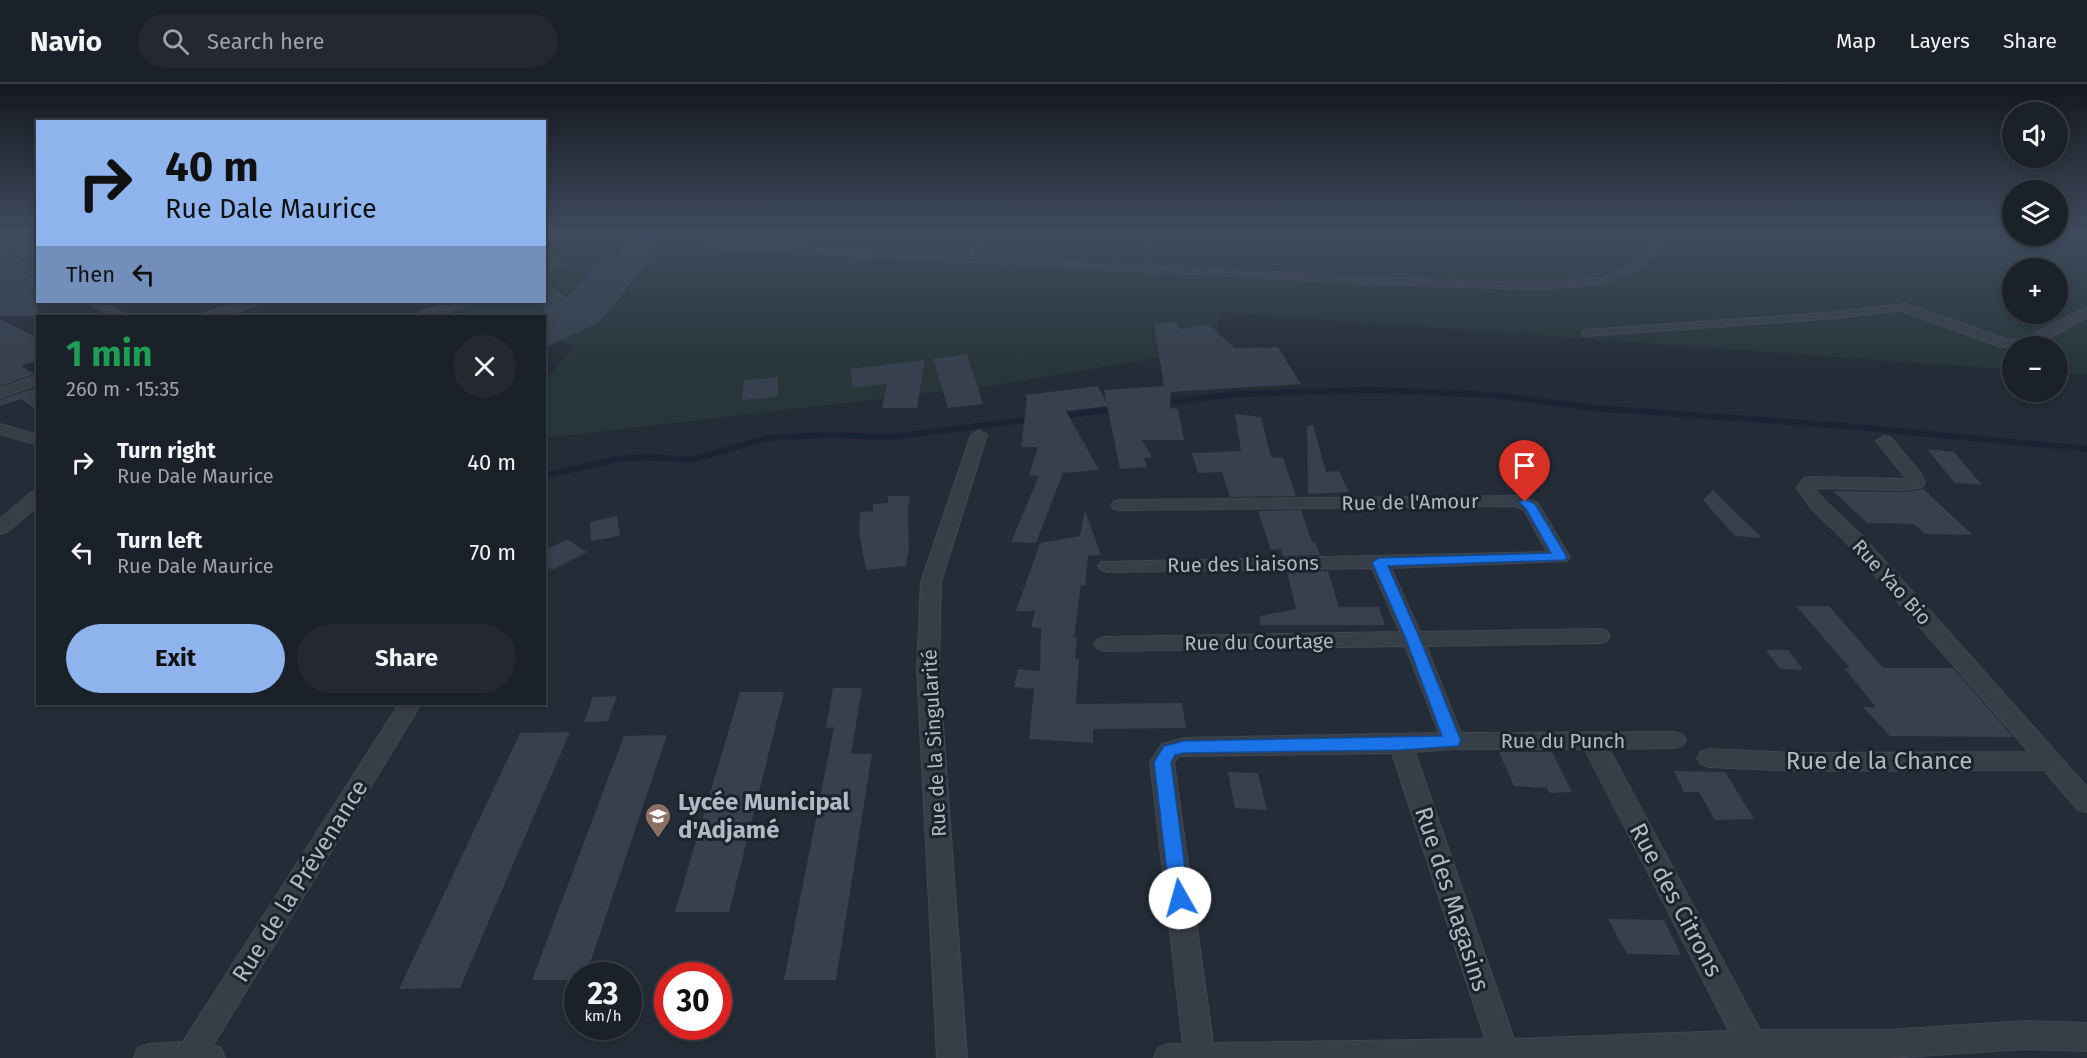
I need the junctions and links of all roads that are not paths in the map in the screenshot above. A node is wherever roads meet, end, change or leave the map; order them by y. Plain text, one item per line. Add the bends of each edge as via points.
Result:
1 (1317, 278) edge
2 (1611, 278) edge
3 (96, 303) edge
4 (249, 303) edge
5 (459, 303) edge
6 (1904, 307) joint
7 (2087, 311) edge
8 (119, 315) edge
9 (213, 315) edge
10 (427, 315) edge
11 (1585, 333) dead end
12 (36, 380) edge
13 (0, 393) edge
14 (0, 429) edge
15 (979, 435) dead end
16 (36, 439) edge
17 (1884, 441) dead end
18 (35, 499) edge
19 (1120, 505) dead end
20 (0, 528) edge
21 (1379, 562) junction
22 (1108, 566) dead end
23 (1600, 636) dead end
24 (1413, 639) junction
25 (1105, 644) dead end
26 (409, 705) edge
27 (1674, 740) dead end
28 (1453, 741) junction
29 (1593, 741) junction
30 (1401, 744) junction
31 (1709, 758) dead end
32 (2049, 761) junction
33 (2078, 780) edge
34 (2087, 803) edge
35 (2087, 1037) edge
36 (1755, 1051) edge
37 (1504, 1053) junction
38 (197, 1057) edge
39 (1200, 1057) edge
40 (149, 1058) edge
41 (952, 1058) edge
42 (1169, 1058) edge

1 - 2 lane via 1573,285
3 - 8 street
4 - 9 street
5 - 10 street
6 - 7 street via 2016,345 2024,345
6 - 11 lane
12 - 13 street
14 - 16 street
15 - 41 street, Rue de la Singularité via 931,582 928,670
17 - 32 street, Rue Yao Bio via 1916,483 1810,482 1806,488
18 - 20 street
19 - 21 street, Rue de l'Amour via 1517,501 1531,506 1560,557
21 - 22 street, Rue des Liaisons
21 - 24 street
23 - 24 street, Rue du Courtage
24 - 25 street, Rue du Courtage
24 - 28 street
26 - 38 street, Rue de la Prévenance
27 - 29 street, Rue du Punch
28 - 29 street, Rue du Punch
28 - 30 street, Rue du Punch
29 - 36 street, Rue des Citrons
30 - 37 street, Rue des Magasins
30 - 39 street, Rue du Punch via 1184,747 1170,750 1162,762
31 - 32 street, Rue de la Chance via 1796,762
32 - 33 street, Rue Yao Bio
33 - 34 street, Rue Yao Bio
35 - 36 street via 2025,1035
36 - 37 street
37 - 39 street
38 - 40 street
39 - 42 street

